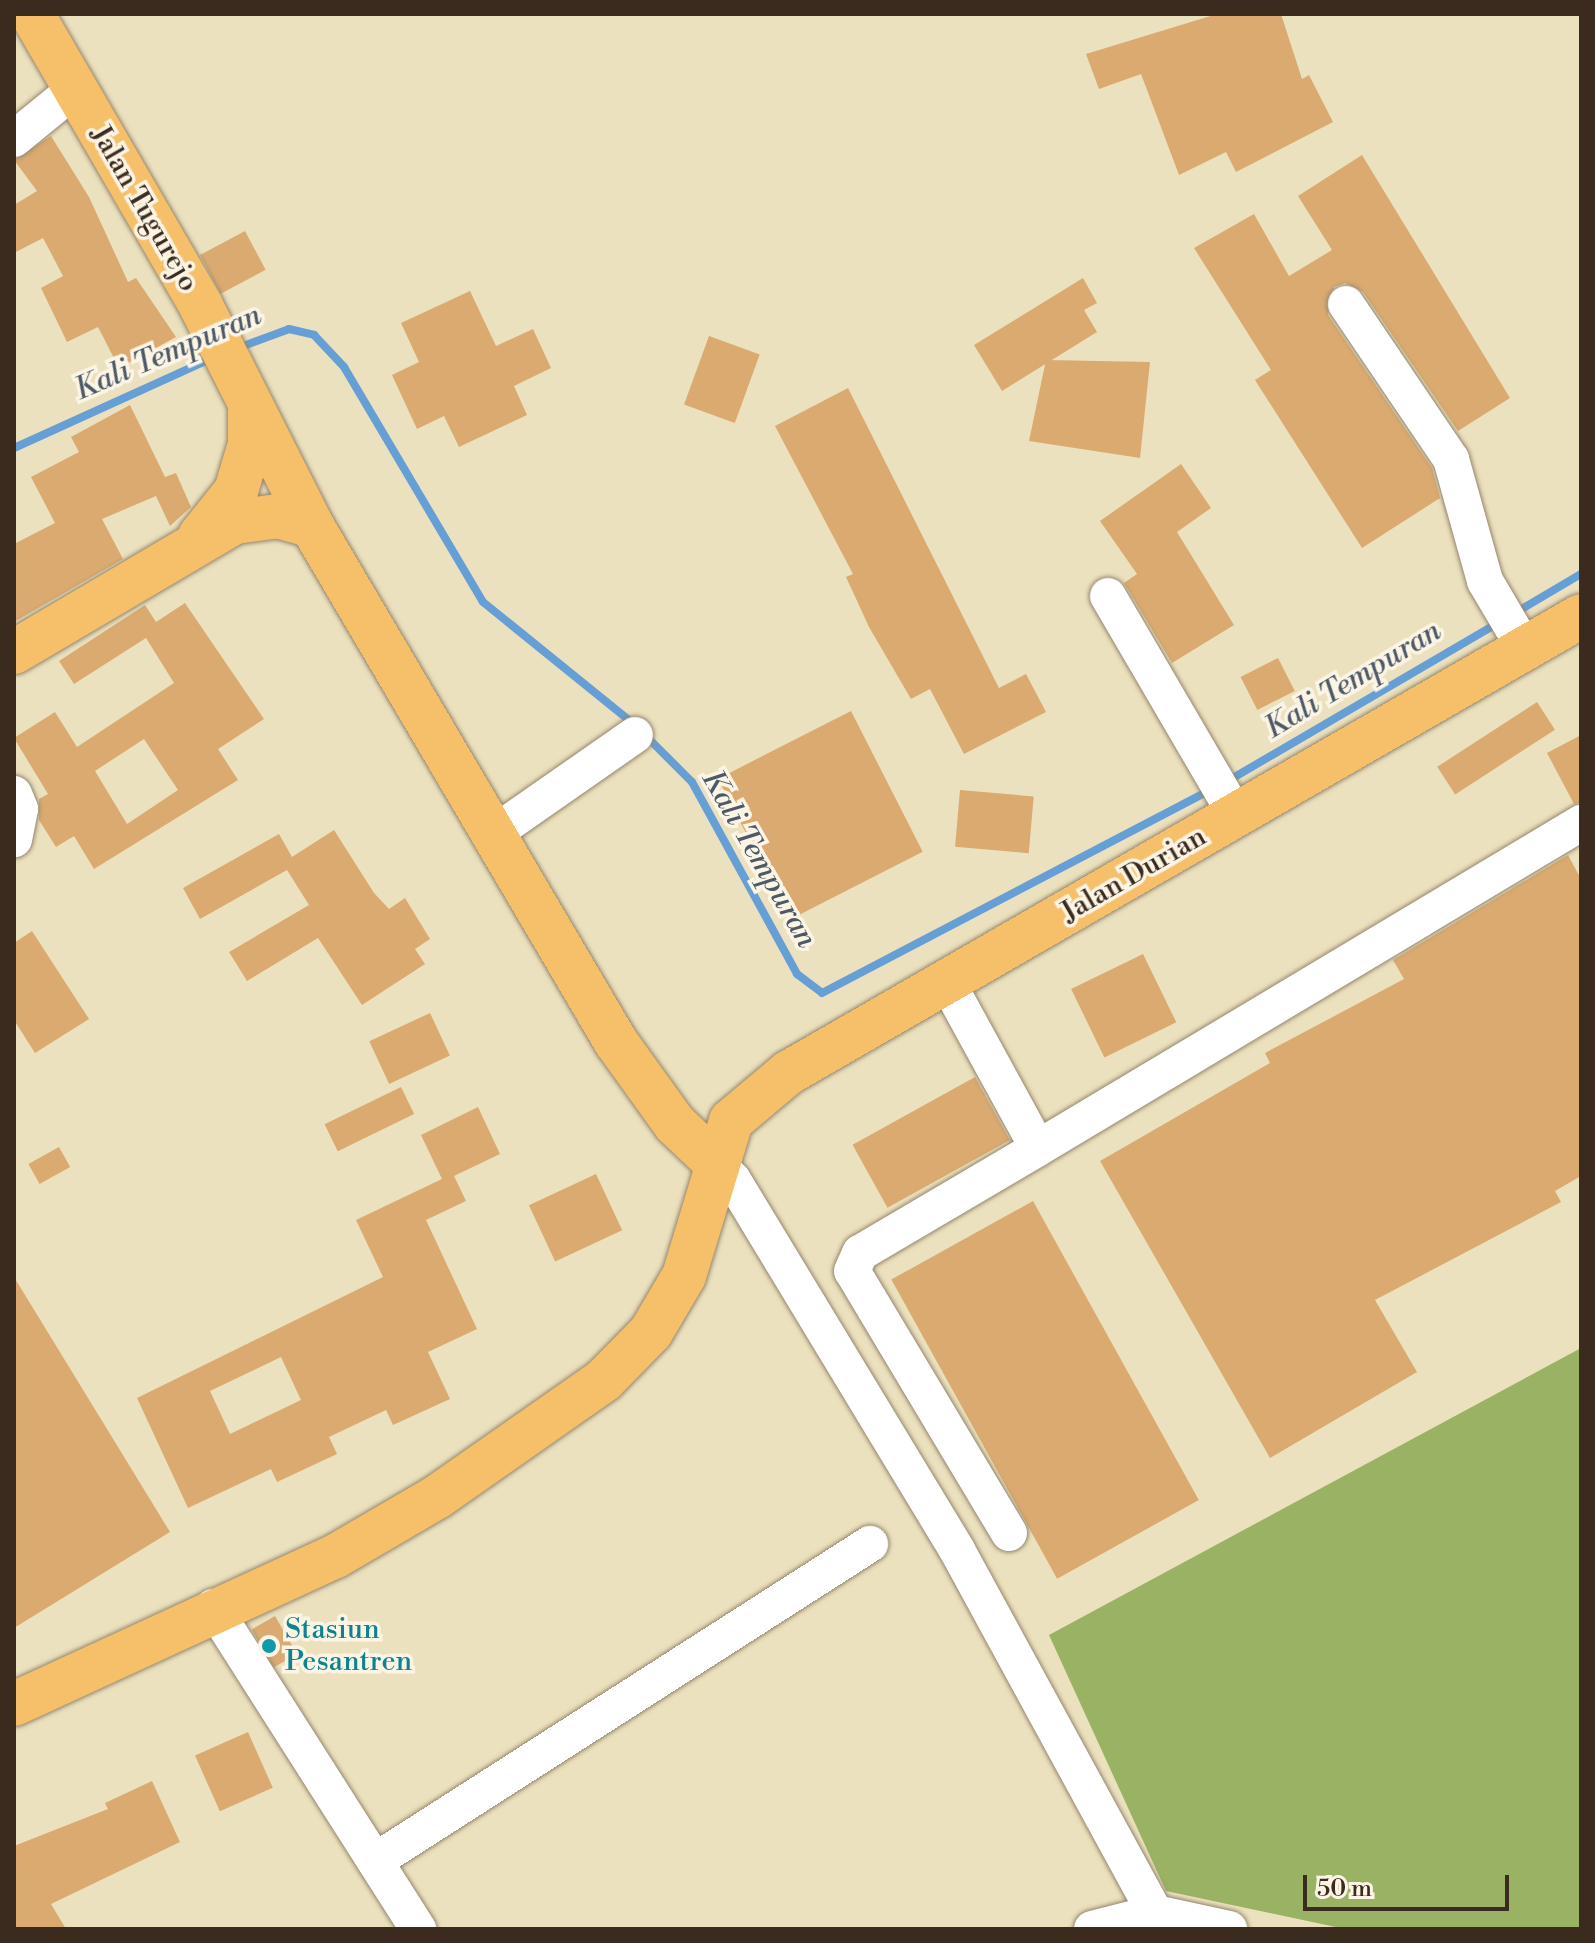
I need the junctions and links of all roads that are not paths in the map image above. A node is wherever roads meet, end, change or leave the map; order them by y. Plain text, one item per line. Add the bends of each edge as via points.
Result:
1 (32, 14) edge
2 (75, 89) junction
3 (14, 139) edge
4 (1346, 304) dead end
5 (243, 391) junction
6 (312, 526) junction
7 (193, 543) junction
8 (1108, 596) dead end
9 (1581, 616) edge
10 (1517, 636) junction
11 (14, 652) edge
12 (635, 735) dead end
13 (14, 794) edge
14 (1237, 817) junction
15 (1581, 823) edge
16 (493, 834) junction
17 (14, 839) edge
18 (947, 982) junction
19 (1038, 1148) junction
20 (713, 1160) junction
21 (1009, 1533) dead end
22 (870, 1544) dead end
23 (213, 1607) junction
24 (14, 1704) edge
25 (375, 1861) junction
26 (1155, 1913) junction
27 (418, 1929) edge
28 (1092, 1929) edge
29 (1229, 1929) edge

1 - 2 main road, Jalan Tugurejo
2 - 3 street
2 - 5 main road, Jalan Tugurejo via 201,306
4 - 10 street via 1451,459 1485,581
5 - 6 main road, Jalan Tugurejo
5 - 7 main road via 250,444 236,491
6 - 7 main road via 256,515
6 - 16 main road, Jalan Tugurejo
7 - 11 main road
8 - 14 street
9 - 10 main road, Jalan Durian
10 - 14 main road, Jalan Durian
12 - 16 street
13 - 17 street via 20,809
14 - 18 main road, Jalan Durian
15 - 19 street
16 - 20 main road, Jalan Tugurejo via 616,1042 675,1124
18 - 19 street
18 - 20 main road, Jalan Durian via 751,1099 731,1121
19 - 21 street via 860,1253 852,1271
20 - 23 main road, Jalan Durian via 684,1276 631,1357 545,1425 390,1526
20 - 26 street via 733,1180 957,1550
22 - 25 street
23 - 24 main road, Jalan Durian
23 - 25 street
25 - 27 street
26 - 28 street
26 - 29 street

